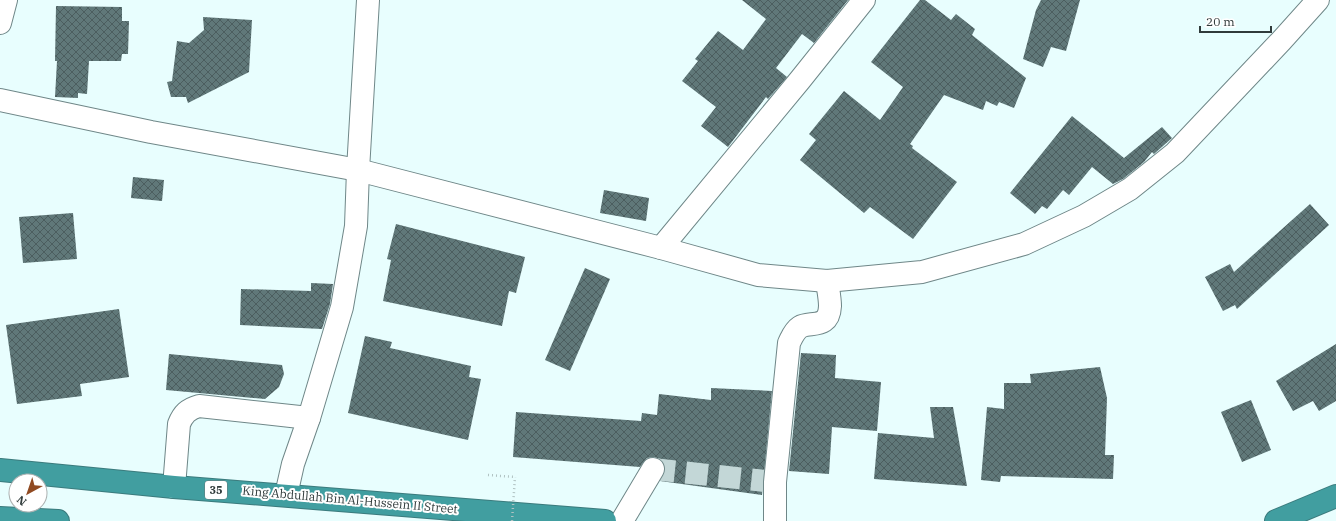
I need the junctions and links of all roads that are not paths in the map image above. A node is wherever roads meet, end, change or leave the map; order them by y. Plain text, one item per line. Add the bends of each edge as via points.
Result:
1 (6, 0) edge
2 (368, 0) edge
3 (864, 0) edge
4 (1318, 0) edge
5 (0, 23) edge
6 (0, 100) edge
7 (358, 170) junction
8 (661, 248) junction
9 (828, 281) junction
10 (309, 418) junction
11 (653, 469) dead end
12 (0, 470) edge
13 (174, 486) junction
14 (286, 495) junction
15 (1336, 496) edge
16 (439, 514) edge
17 (0, 518) edge
18 (58, 521) edge
19 (605, 521) edge
20 (622, 521) edge
21 (775, 521) edge
22 (1276, 521) edge

1 - 5 street
2 - 7 street
3 - 8 street
4 - 9 street via 1175,153 1130,189 1084,216 1024,244 922,272
6 - 7 street via 151,132
7 - 8 street
7 - 10 street via 356,226 346,287
8 - 9 street via 758,275
9 - 21 street via 830,307 827,317 819,324 801,326 789,343 775,482
10 - 13 street via 199,406 192,408 179,424
10 - 14 street via 293,464
11 - 20 street
12 - 13 highway, King Abdullah Bin Al-Hussein II Street / 35
13 - 14 highway, King Abdullah Bin Al-Hussein II Street / 35
14 - 16 highway, King Abdullah Bin Al-Hussein II Street / 35
15 - 22 highway
16 - 19 highway, King Abdullah Bin Al-Hussein II Street / 35
17 - 18 highway

